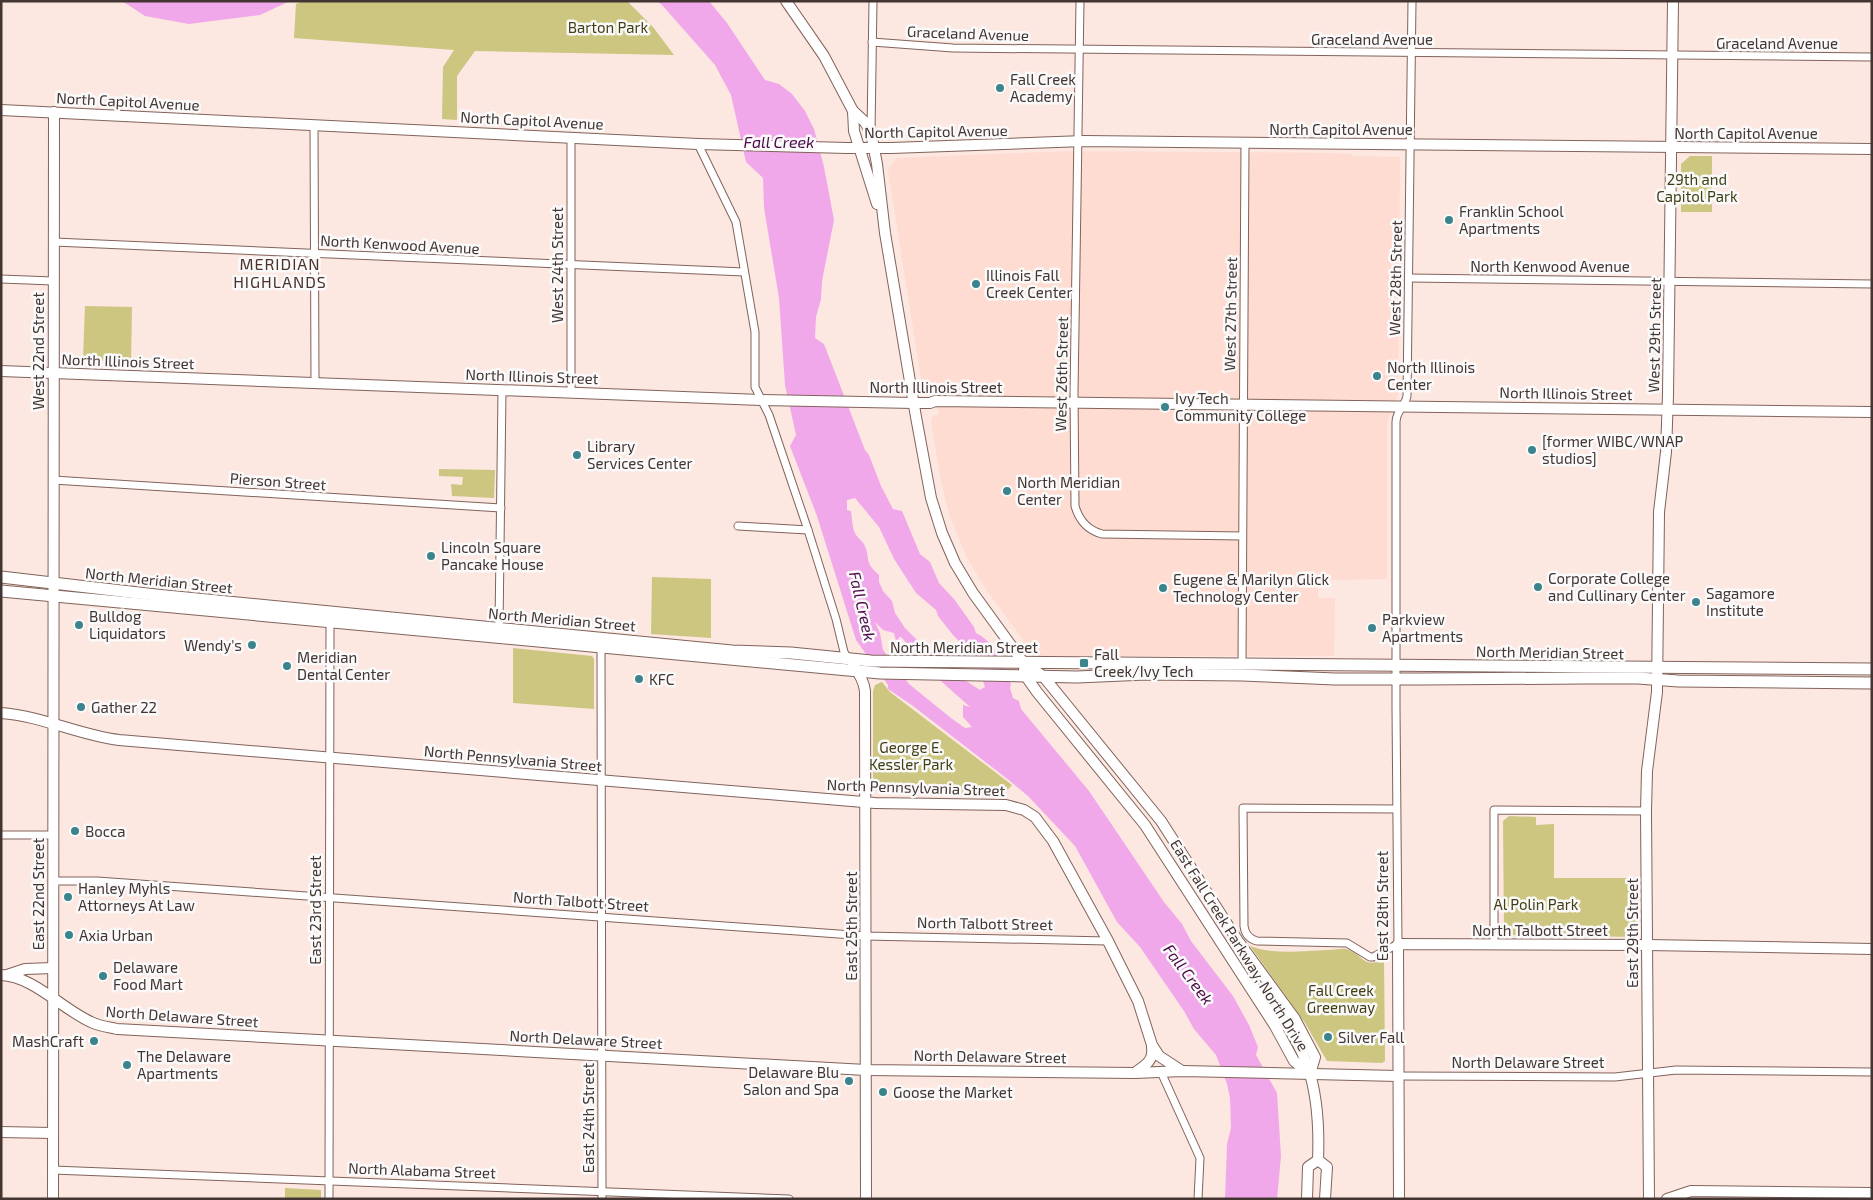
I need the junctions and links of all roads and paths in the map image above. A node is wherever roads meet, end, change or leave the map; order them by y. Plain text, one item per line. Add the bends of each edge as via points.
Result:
1 (786, 1) edge
2 (873, 1) edge
3 (1080, 1) edge
4 (1412, 1) edge
5 (1673, 1) edge
6 (872, 42) junction
7 (1079, 50) junction
8 (1412, 52) junction
9 (1673, 56) junction
10 (1872, 57) edge
11 (1, 110) edge
12 (853, 111) junction
13 (54, 112) junction
14 (314, 125) junction
15 (870, 133) junction
16 (571, 137) junction
17 (1078, 141) junction
18 (1245, 143) junction
19 (698, 144) junction
20 (1411, 144) junction
21 (860, 148) junction
22 (874, 148) junction
23 (1671, 148) junction
24 (1872, 149) edge
25 (885, 233) junction
26 (54, 242) junction
27 (315, 254) junction
28 (571, 265) junction
29 (744, 272) junction
30 (1408, 278) junction
31 (1, 279) edge
32 (54, 280) junction
33 (1670, 280) junction
34 (1872, 284) edge
35 (1, 371) edge
36 (53, 373) junction
37 (315, 384) junction
38 (502, 390) junction
39 (571, 392) junction
40 (761, 400) junction
41 (1074, 402) junction
42 (914, 403) junction
43 (1242, 405) junction
44 (1402, 406) junction
45 (1668, 409) junction
46 (1872, 412) edge
47 (53, 480) junction
48 (501, 508) junction
49 (738, 526) dead end
50 (808, 530) junction
51 (1242, 536) junction
52 (1, 577) edge
53 (53, 590) junction
54 (1, 591) edge
55 (330, 622) junction
56 (499, 628) junction
57 (601, 648) junction
58 (848, 659) junction
59 (1023, 662) junction
60 (1242, 664) junction
61 (1872, 669) edge
62 (857, 671) junction
63 (1396, 672) junction
64 (1657, 674) junction
65 (1025, 675) junction
66 (1043, 676) junction
67 (1872, 683) edge
68 (1, 712) edge
69 (53, 722) junction
70 (330, 758) junction
71 (602, 781) junction
72 (866, 802) junction
73 (1397, 809) junction
74 (1646, 811) junction
75 (1, 835) edge
76 (53, 835) junction
77 (53, 881) junction
78 (329, 898) junction
79 (602, 918) junction
80 (866, 936) junction
81 (1108, 941) junction
82 (1398, 944) junction
83 (1494, 944) junction
84 (1648, 945) junction
85 (1872, 949) edge
86 (53, 968) junction
87 (4, 976) edge
88 (53, 998) junction
89 (329, 1040) junction
90 (1152, 1045) junction
91 (602, 1055) junction
92 (866, 1070) junction
93 (1186, 1071) junction
94 (1161, 1072) junction
95 (1872, 1072) edge
96 (1135, 1073) junction
97 (1310, 1074) junction
98 (1648, 1074) junction
99 (1398, 1076) junction
100 (1, 1132) edge
101 (52, 1133) junction
102 (1318, 1160) junction
103 (53, 1170) junction
104 (329, 1181) junction
105 (1872, 1193) edge
106 (602, 1195) edge
107 (53, 1199) edge
108 (329, 1199) edge
109 (789, 1199) edge
110 (866, 1199) edge
111 (1198, 1199) edge
112 (1308, 1199) edge
113 (1325, 1199) edge
114 (1399, 1199) edge
115 (1649, 1199) edge
116 (1667, 1199) edge

1 - 12 main road via 824,56
2 - 6 street
3 - 7 street, West 26th Street
4 - 8 street, West 28th Street
5 - 9 main road, West 29th Street
6 - 7 street, Graceland Avenue via 953,48
6 - 15 street
7 - 8 street, Graceland Avenue
7 - 17 street, West 26th Street
8 - 9 street, Graceland Avenue
8 - 20 street, West 28th Street
9 - 10 street, Graceland Avenue
9 - 23 main road, West 29th Street
11 - 13 main road, North Capitol Avenue
12 - 15 main road via 865,122
12 - 21 main road via 854,131
13 - 14 main road, North Capitol Avenue
13 - 26 main road, West 22nd Street
14 - 16 main road, North Capitol Avenue
14 - 27 street
15 - 22 main road
16 - 19 main road, North Capitol Avenue
16 - 28 street, West 24th Street
17 - 18 main road, North Capitol Avenue
17 - 22 main road, North Capitol Avenue
17 - 41 street, West 26th Street
18 - 20 main road, North Capitol Avenue
18 - 43 street, West 27th Street
19 - 21 main road, North Capitol Avenue
19 - 29 street via 736,222
20 - 23 main road, North Capitol Avenue
20 - 30 street, West 28th Street
21 - 22 main road, North Capitol Avenue
21 - 25 main road
22 - 25 main road
23 - 24 main road, North Capitol Avenue
23 - 33 main road, West 29th Street
25 - 42 main road
26 - 27 street, North Kenwood Avenue
26 - 32 main road, West 22nd Street
27 - 28 street, North Kenwood Avenue
27 - 37 street
28 - 29 street, North Kenwood Avenue
28 - 39 street, West 24th Street
29 - 40 street via 755,332 755,387
30 - 33 street, North Kenwood Avenue
30 - 44 street, West 28th Street via 1407,396
31 - 32 street
32 - 36 main road, West 22nd Street
33 - 34 street, North Kenwood Avenue
33 - 45 main road, West 29th Street
35 - 36 main road, North Illinois Street
36 - 37 main road, North Illinois Street
36 - 47 main road, West 22nd Street
37 - 38 main road, North Illinois Street
38 - 39 main road, North Illinois Street
38 - 48 street
39 - 40 main road, North Illinois Street
40 - 42 main road, North Illinois Street
40 - 50 street
41 - 42 main road, North Illinois Street
41 - 43 main road, North Illinois Street
41 - 51 street, West 26th Street via 1073,499 1077,513 1087,527 1094,532 1113,535
42 - 59 main road via 931,498 952,556 973,593
43 - 44 main road, North Illinois Street
43 - 51 street, West 27th Street
44 - 45 main road, North Illinois Street
44 - 63 street, West 28th Street via 1396,416
45 - 46 main road, North Illinois Street
45 - 64 main road, West 29th Street via 1658,512
47 - 48 street, Pierson Street
47 - 53 main road, West 22nd Street
48 - 56 street
49 - 50 street
50 - 58 street
51 - 60 street, West 27th Street
52 - 53 main road, North Meridian Street
53 - 54 main road, North Meridian Street
53 - 55 main road, North Meridian Street
53 - 56 main road, North Meridian Street via 156,595
53 - 69 main road, East 22nd Street
55 - 57 main road, North Meridian Street
55 - 70 street, East 23rd Street
56 - 58 main road, North Meridian Street
57 - 62 main road, North Meridian Street
57 - 71 street, East 24th Street
58 - 59 main road, North Meridian Street
58 - 62 main road, East 25th Street
59 - 60 main road, North Meridian Street
59 - 65 main road, East Fall Creek Parkway, North Drive
59 - 66 main road, East Fall Creek Parkway, North Drive
60 - 63 main road, North Meridian Street
61 - 64 main road, North Meridian Street
62 - 65 main road, North Meridian Street
62 - 72 main road, East 25th Street via 864,686
63 - 64 main road, North Meridian Street
63 - 66 main road, North Meridian Street
63 - 73 street, East 28th Street
64 - 67 main road, North Meridian Street
64 - 74 main road, East 29th Street
65 - 66 main road, North Meridian Street
65 - 97 main road, East Fall Creek Parkway, North Drive via 1145,825 1275,1026 1294,1061
66 - 97 main road, East Fall Creek Parkway, North Drive via 1161,821 1238,941 1295,1019 1315,1057
68 - 69 main road, North Pennsylvania Street
69 - 70 main road, North Pennsylvania Street via 94,736 119,740
69 - 76 main road, East 22nd Street
70 - 71 main road, North Pennsylvania Street
70 - 78 street, East 23rd Street
71 - 72 main road, North Pennsylvania Street
71 - 79 street, East 24th Street
72 - 80 main road, East 25th Street
72 - 81 main road, North Pennsylvania Street via 1006,805 1024,810 1039,821 1053,841
73 - 82 street, East 28th Street
73 - 82 street, North Talbott Street via 1243,808 1244,926 1247,935 1257,941 1274,943 1347,943 1370,957
74 - 83 street via 1494,810
74 - 84 main road, East 29th Street
75 - 76 street
76 - 77 main road, East 22nd Street
77 - 78 street, North Talbott Street
77 - 86 main road, East 22nd Street
78 - 79 street, North Talbott Street
78 - 89 street, East 23rd Street
79 - 80 street, North Talbott Street
79 - 91 street, East 24th Street
80 - 81 street, North Talbott Street
80 - 92 main road, East 25th Street
81 - 90 main road via 1138,1001
82 - 83 main road, North Talbott Street
82 - 99 main road, East 28th Street
83 - 84 main road, North Talbott Street
84 - 85 main road, North Talbott Street
84 - 98 main road, East 29th Street
86 - 87 main road via 25,969
86 - 88 main road, East 22nd Street
87 - 88 main road, North Delaware Street via 20,979
88 - 89 main road, North Delaware Street via 89,1021 117,1029
88 - 101 main road, East 22nd Street
89 - 91 main road, North Delaware Street
89 - 104 street, East 23rd Street
90 - 93 main road via 1159,1056
90 - 96 main road via 1153,1055 1149,1062
91 - 92 main road, North Delaware Street
91 - 106 street, East 24th Street
92 - 96 main road, North Delaware Street
92 - 110 main road, East 25th Street
93 - 94 main road, North Delaware Street
93 - 97 main road, North Delaware Street
94 - 96 main road, North Delaware Street
94 - 111 street via 1200,1158
95 - 98 street, North Delaware Street via 1676,1070
97 - 99 main road, North Delaware Street
97 - 102 main road via 1319,1117
98 - 99 street, North Delaware Street via 1615,1078
98 - 115 main road, East 29th Street
99 - 114 main road, East 28th Street
100 - 101 main road
101 - 103 main road, East 22nd Street
102 - 112 main road via 1308,1167
102 - 113 main road via 1327,1167
103 - 104 street, North Alabama Street
103 - 107 main road, East 22nd Street
104 - 106 street, North Alabama Street
104 - 108 street, East 23rd Street
105 - 116 main road via 1693,1191
106 - 109 street, North Alabama Street

